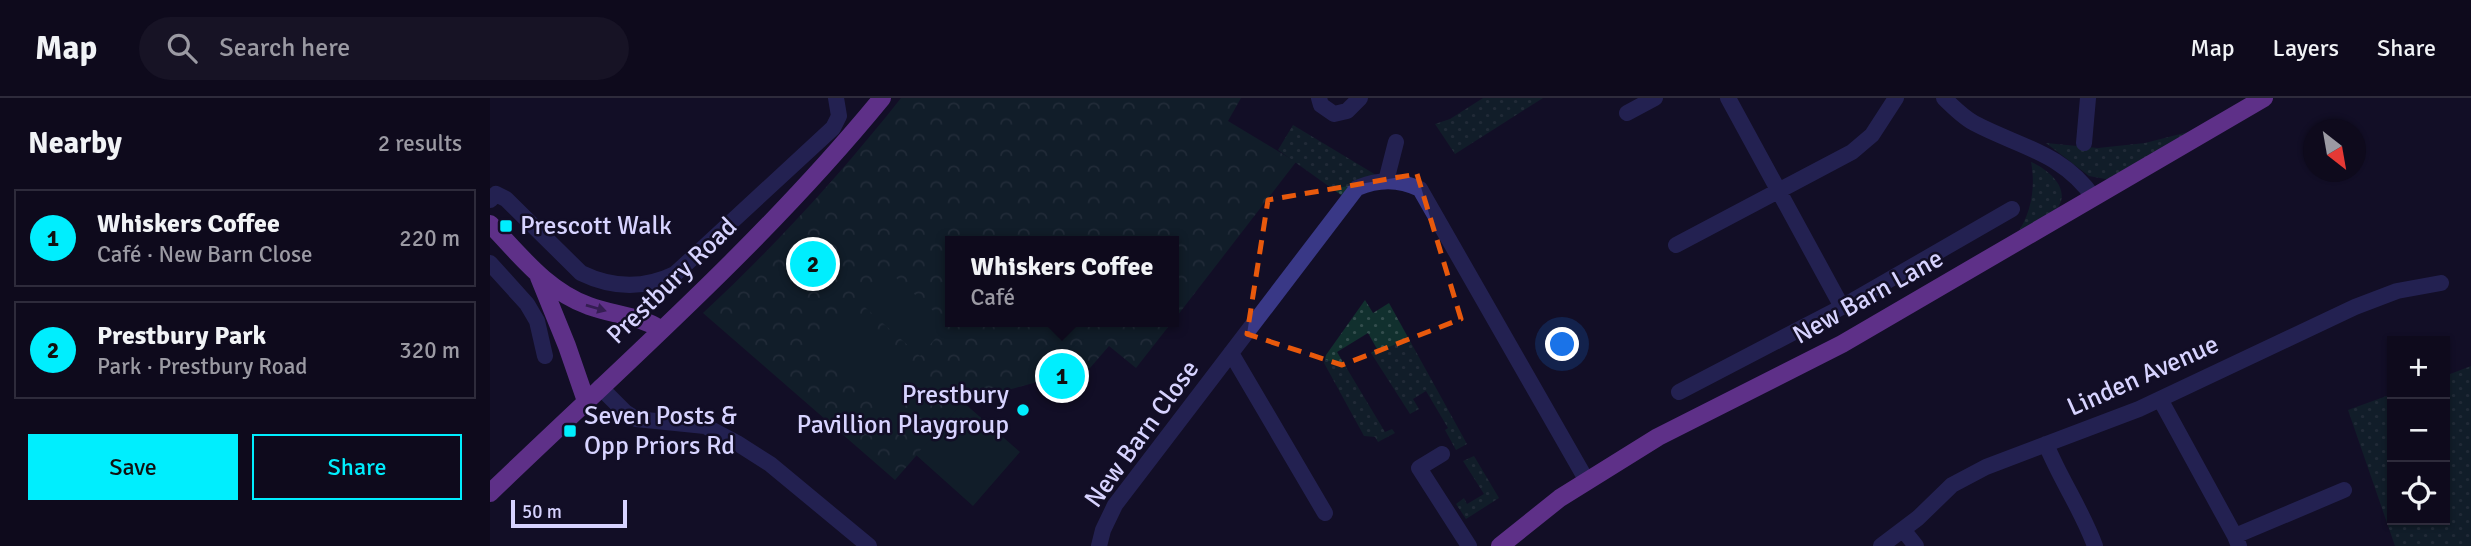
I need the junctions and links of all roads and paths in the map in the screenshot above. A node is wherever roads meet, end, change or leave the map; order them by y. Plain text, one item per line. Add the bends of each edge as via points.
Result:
1 (836, 98) edge
2 (882, 98) edge
3 (1319, 98) edge
4 (1360, 98) edge
5 (1655, 98) edge
6 (1728, 98) edge
7 (1896, 98) edge
8 (1944, 98) edge
9 (2088, 98) edge
10 (2264, 98) edge
11 (1627, 113) dead end
12 (1396, 142) dead end
13 (2084, 143) dead end
14 (1386, 181) junction
15 (1777, 191) junction
16 (2094, 198) junction
17 (490, 200) edge
18 (2012, 209) dead end
19 (490, 224) edge
20 (1676, 245) dead end
21 (490, 263) edge
22 (538, 275) junction
23 (2441, 284) dead end
24 (1842, 307) junction
25 (660, 329) junction
26 (1231, 354) junction
27 (545, 356) dead end
28 (600, 387) junction
29 (1679, 391) dead end
30 (2160, 399) junction
31 (586, 401) junction
32 (2046, 444) junction
33 (1442, 454) dead end
34 (1587, 481) junction
35 (2344, 490) dead end
36 (490, 493) edge
37 (1325, 513) dead end
38 (1904, 531) junction
39 (2237, 541) edge
40 (869, 546) edge
41 (1099, 546) edge
42 (1469, 546) edge
43 (1500, 546) edge
44 (1881, 546) edge
45 (1916, 546) edge
46 (2095, 546) edge

1 - 17 street via 839,116 833,128 675,274 659,281 624,285 591,278 506,199 496,194
2 - 25 main road, Prestbury Road via 813,178
3 - 4 street via 1334,114 1347,111
5 - 11 street
6 - 15 street
7 - 15 street via 1859,147
8 - 16 street via 1972,122 2057,161
9 - 13 street
10 - 16 main road, New Barn Lane
12 - 14 street
14 - 26 street, New Barn Close via 1357,188
14 - 34 street via 1420,189
15 - 20 street
15 - 24 street
16 - 34 main road, New Barn Lane via 1842,344 1671,430
18 - 24 street
19 - 22 main road
21 - 27 street via 527,304 537,321
22 -> 25 main road via 576,301 646,320
22 - 31 main road
23 - 30 street, Linden Avenue via 2397,291 2355,307
24 - 29 street
25 - 28 main road, Prestbury Road
26 - 37 street, New Barn Close
26 - 41 street, New Barn Close via 1115,505
28 - 31 main road, Prestbury Road
28 - 40 street via 636,419 705,426 737,443
30 - 32 street, Linden Avenue
30 - 39 street
31 - 36 main road, Prestbury Road
32 - 38 street, Linden Avenue via 1961,479
32 - 46 street
33 - 42 street via 1419,468
34 - 43 main road, New Barn Lane
35 - 39 street
38 - 44 street, Linden Avenue
38 - 45 street

